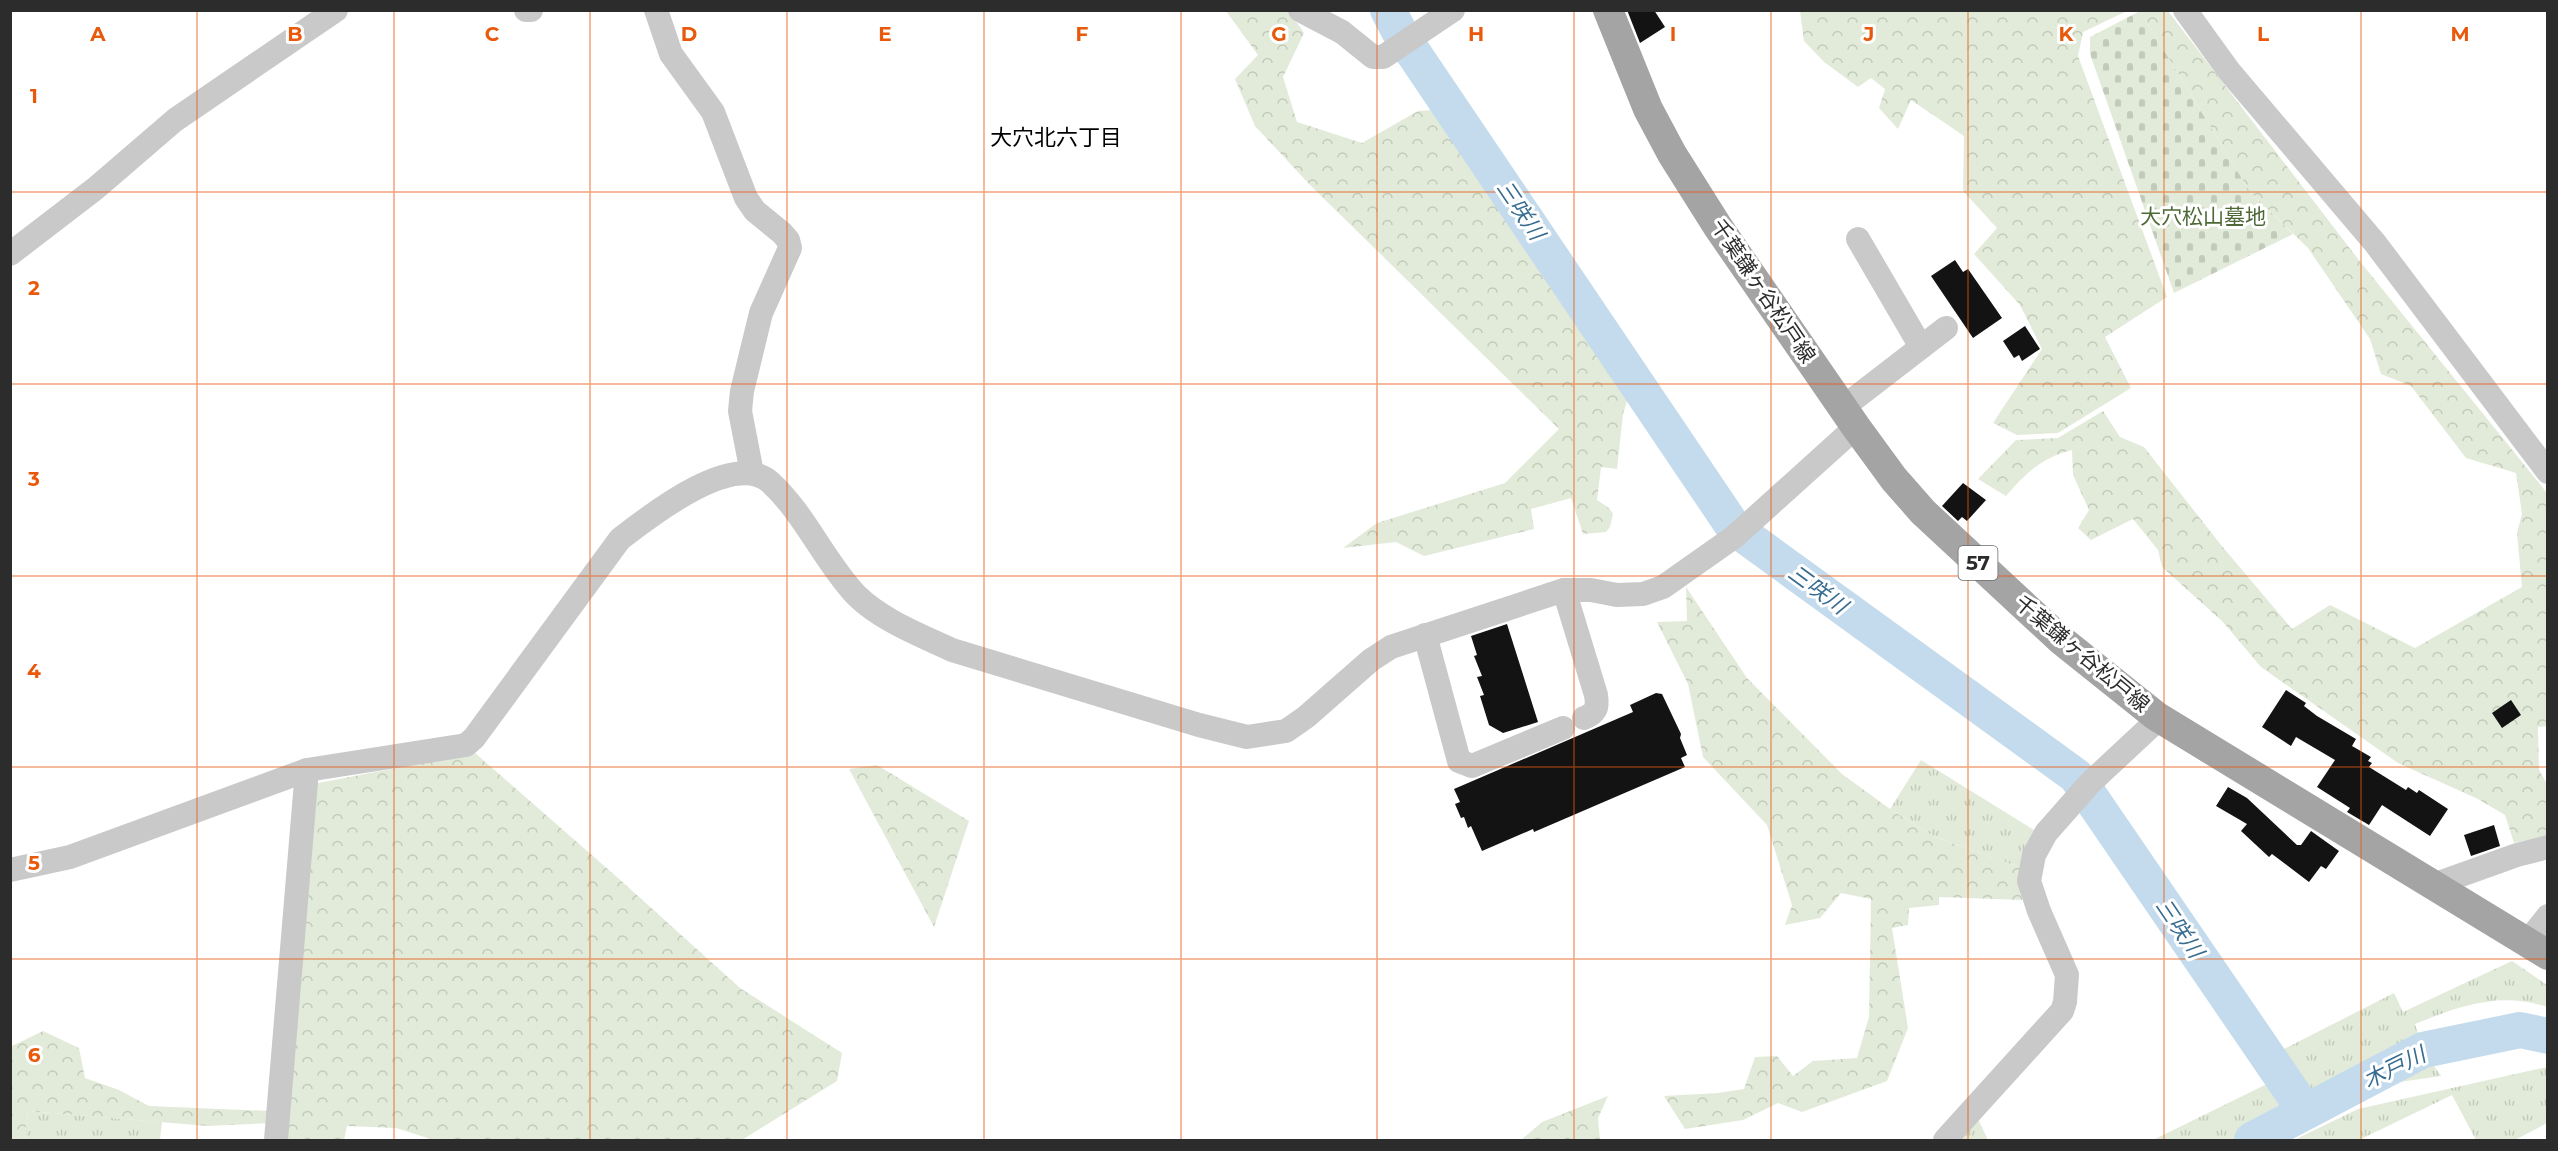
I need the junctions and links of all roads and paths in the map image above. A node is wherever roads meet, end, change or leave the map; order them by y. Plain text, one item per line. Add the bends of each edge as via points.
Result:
1 (336, 10) edge
2 (656, 10) edge
3 (1300, 10) edge
4 (1453, 10) edge
5 (1608, 10) edge
6 (2185, 10) edge
7 (1858, 239) dead end
8 (10, 254) edge
9 (1946, 328) dead end
10 (1921, 347) junction
11 (1853, 414) junction
12 (2547, 472) edge
13 (753, 473) junction
14 (1564, 590) junction
15 (1425, 635) junction
16 (2156, 717) junction
17 (307, 770) junction
18 (2547, 847) edge
19 (10, 870) edge
20 (2433, 885) junction
21 (2547, 915) edge
22 (2538, 948) edge
23 (276, 1140) edge
24 (1945, 1140) edge

1 - 8 street via 175,120
2 - 13 street via 671,54 713,112 746,198 755,212 788,240 790,248 761,313 742,391 740,411
3 - 4 street via 1342,32 1373,57 1383,57
5 - 11 main road, 千葉鎌ヶ谷松戸線 / 57 via 1648,109 1672,154 1718,227
6 - 12 street via 2229,71 2375,243
7 - 10 street
9 - 10 street
10 - 11 street
11 - 14 street via 1734,537 1663,587 1643,594
11 - 16 main road, 千葉鎌ヶ谷松戸線 / 57 via 1893,479 1923,512 2061,640
13 - 15 street via 768,480 783,496 857,596 883,615 951,650 1247,737 1286,730 1371,660 1391,647
13 - 17 street via 734,474 700,486 621,539 466,745
14 - 15 street
14 - 15 street via 1596,695 1596,709 1593,714 1472,766 1459,761
16 - 20 main road, 千葉鎌ヶ谷松戸線 / 57
16 - 24 street via 2046,833 2034,855 2030,882 2067,975 2066,1002
17 - 19 street via 70,857
17 - 23 street
18 - 20 street
20 - 22 main road, 千葉鎌ヶ谷松戸線 / 57
21 - 22 street

